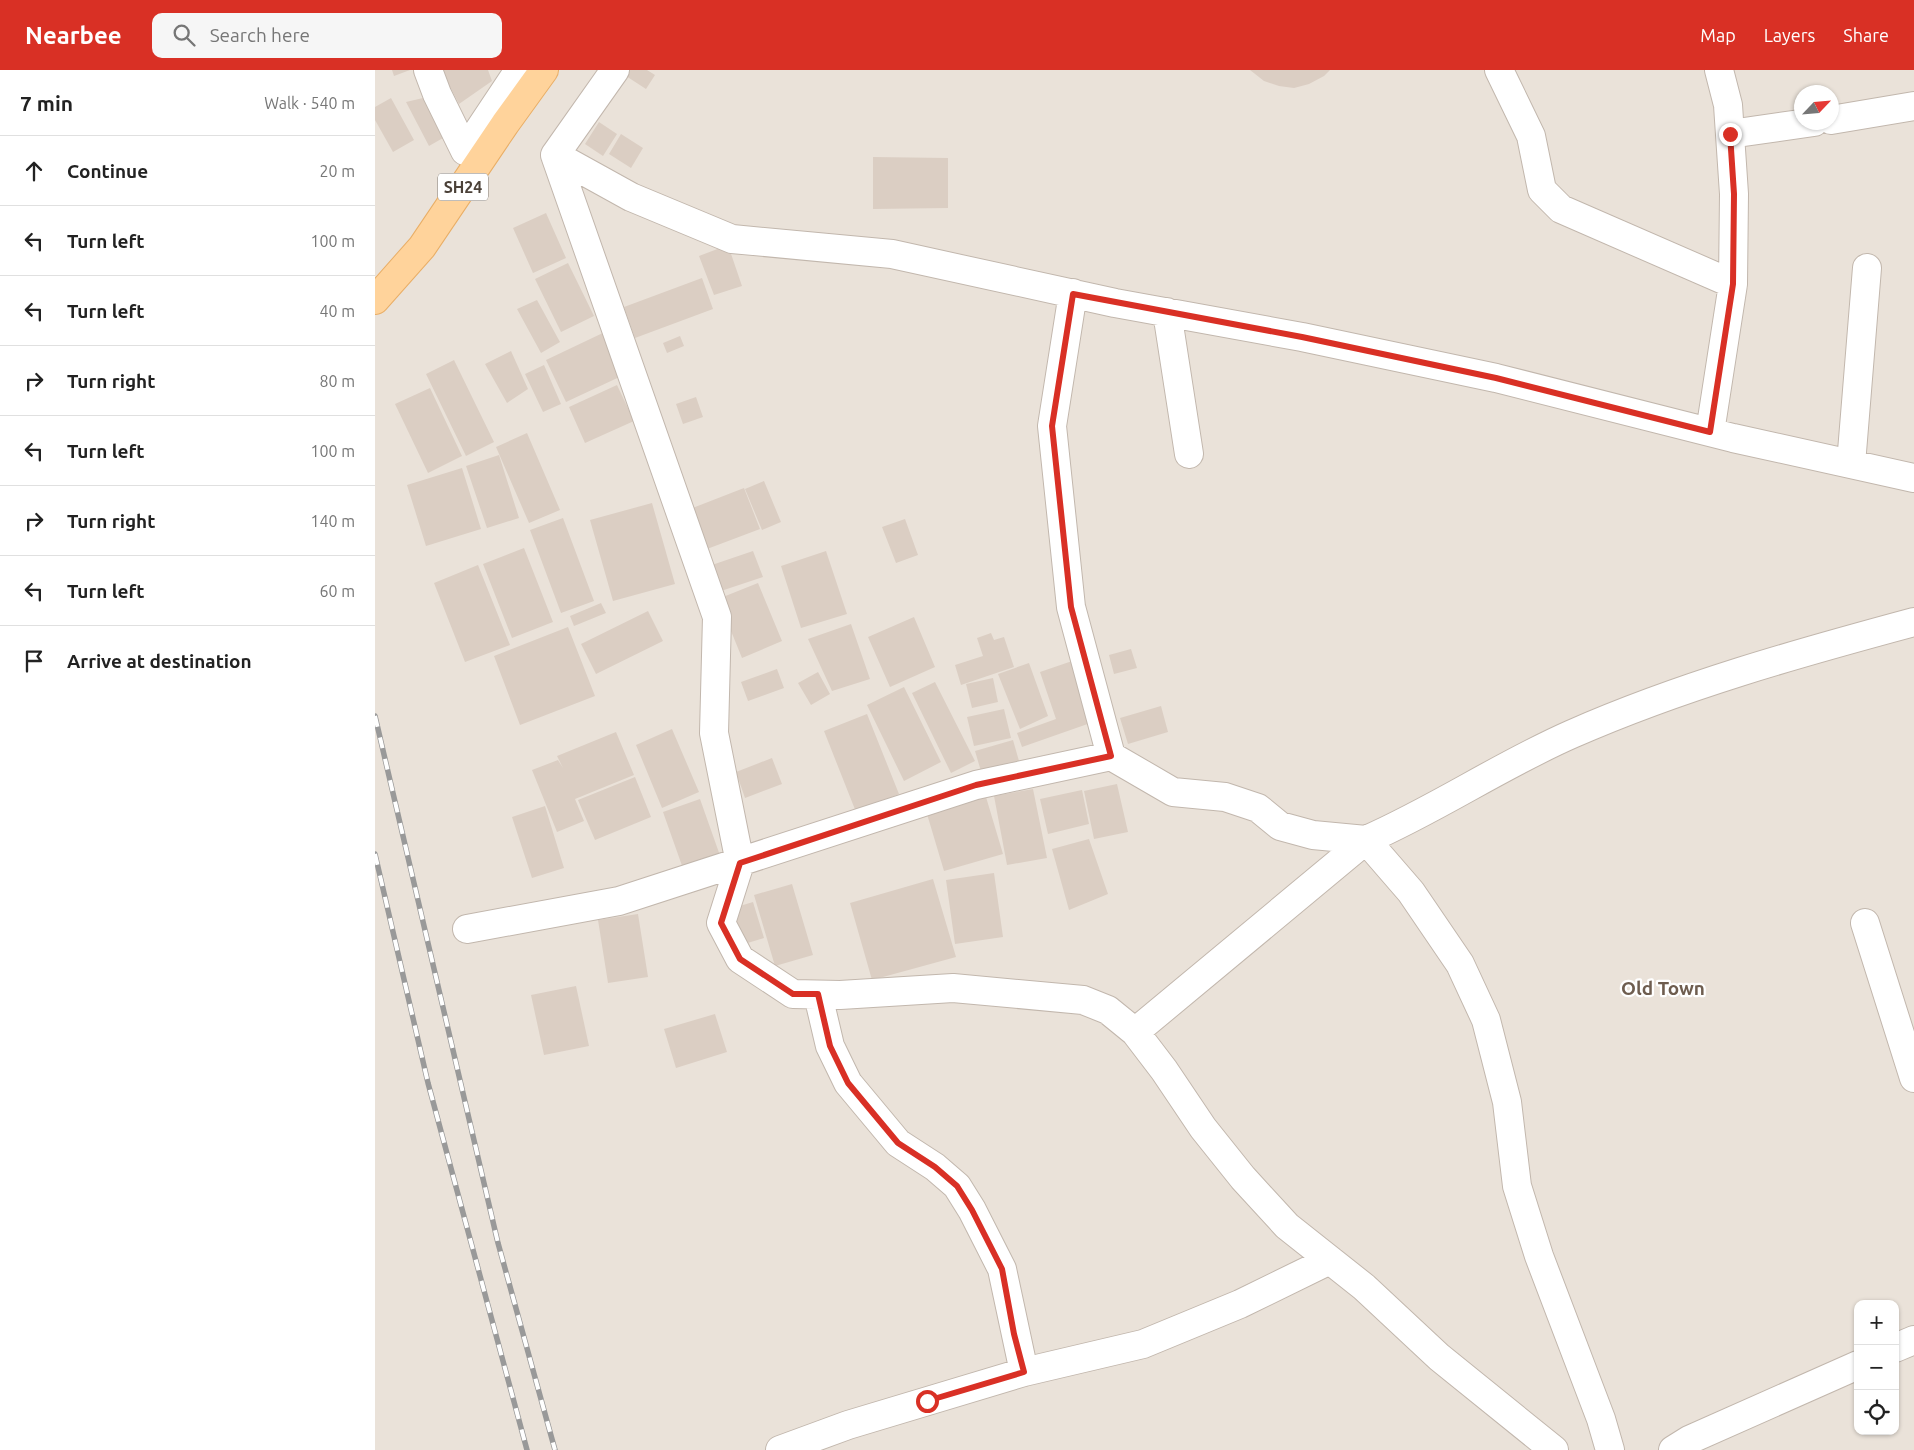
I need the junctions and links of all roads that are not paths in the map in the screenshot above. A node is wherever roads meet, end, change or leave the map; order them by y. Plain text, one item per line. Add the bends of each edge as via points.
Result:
1 (428, 70) edge
2 (519, 70) edge
3 (544, 70) edge
4 (615, 70) edge
5 (1499, 70) edge
6 (1719, 70) edge
7 (1914, 106) edge
8 (1839, 119) edge
9 (1794, 125) edge
10 (1730, 134) junction
11 (555, 154) junction
12 (1867, 268) dead end
13 (1733, 284) junction
14 (1073, 294) junction
15 (375, 300) edge
16 (1167, 312) junction
17 (1710, 432) junction
18 (1189, 454) dead end
19 (1851, 464) junction
20 (1914, 478) edge
21 (1914, 622) edge
22 (1111, 756) junction
23 (1366, 840) junction
24 (740, 863) junction
25 (1865, 923) dead end
26 (467, 928) dead end
27 (818, 994) junction
28 (1135, 1032) junction
29 (1914, 1078) edge
30 (1330, 1260) junction
31 (1914, 1340) edge
32 (1899, 1346) edge
33 (1854, 1367) edge
34 (1024, 1372) junction
35 (780, 1450) edge
36 (1554, 1450) edge
37 (1610, 1450) edge
38 (1673, 1450) edge

1 - 2 street via 465,151
3 - 15 main road, SH24 via 422,246
4 - 11 street
5 - 13 street via 1531,136 1542,190 1561,209
6 - 10 street via 1728,105
7 - 8 street
9 - 10 street
10 - 13 street via 1734,194
11 - 14 street via 631,197 732,239 891,254
11 - 24 street via 717,617 714,733
12 - 19 street
13 - 17 street
14 - 16 street
14 - 22 street via 1052,426 1071,607
16 - 17 street via 1496,378
16 - 18 street
17 - 19 street
19 - 20 street
21 - 23 street via 1693,688 1572,734
22 - 23 street via 1173,792 1225,797 1258,808 1280,826 1313,835
22 - 24 street via 976,785
23 - 28 street
23 - 37 street via 1411,892 1460,964 1486,1020 1507,1102 1517,1186
24 - 26 street via 619,902
24 - 27 street via 721,923 740,959 793,994
25 - 29 street
27 - 28 street via 953,988 1083,1000 1108,1010
27 - 34 street via 830,1046 848,1083 898,1143 957,1186 972,1210 1002,1269
28 - 30 street via 1243,1178 1287,1226
30 - 34 street via 1240,1304 1143,1344
30 - 36 street via 1439,1357
31 - 32 street
33 - 38 street
34 - 35 street via 848,1425

